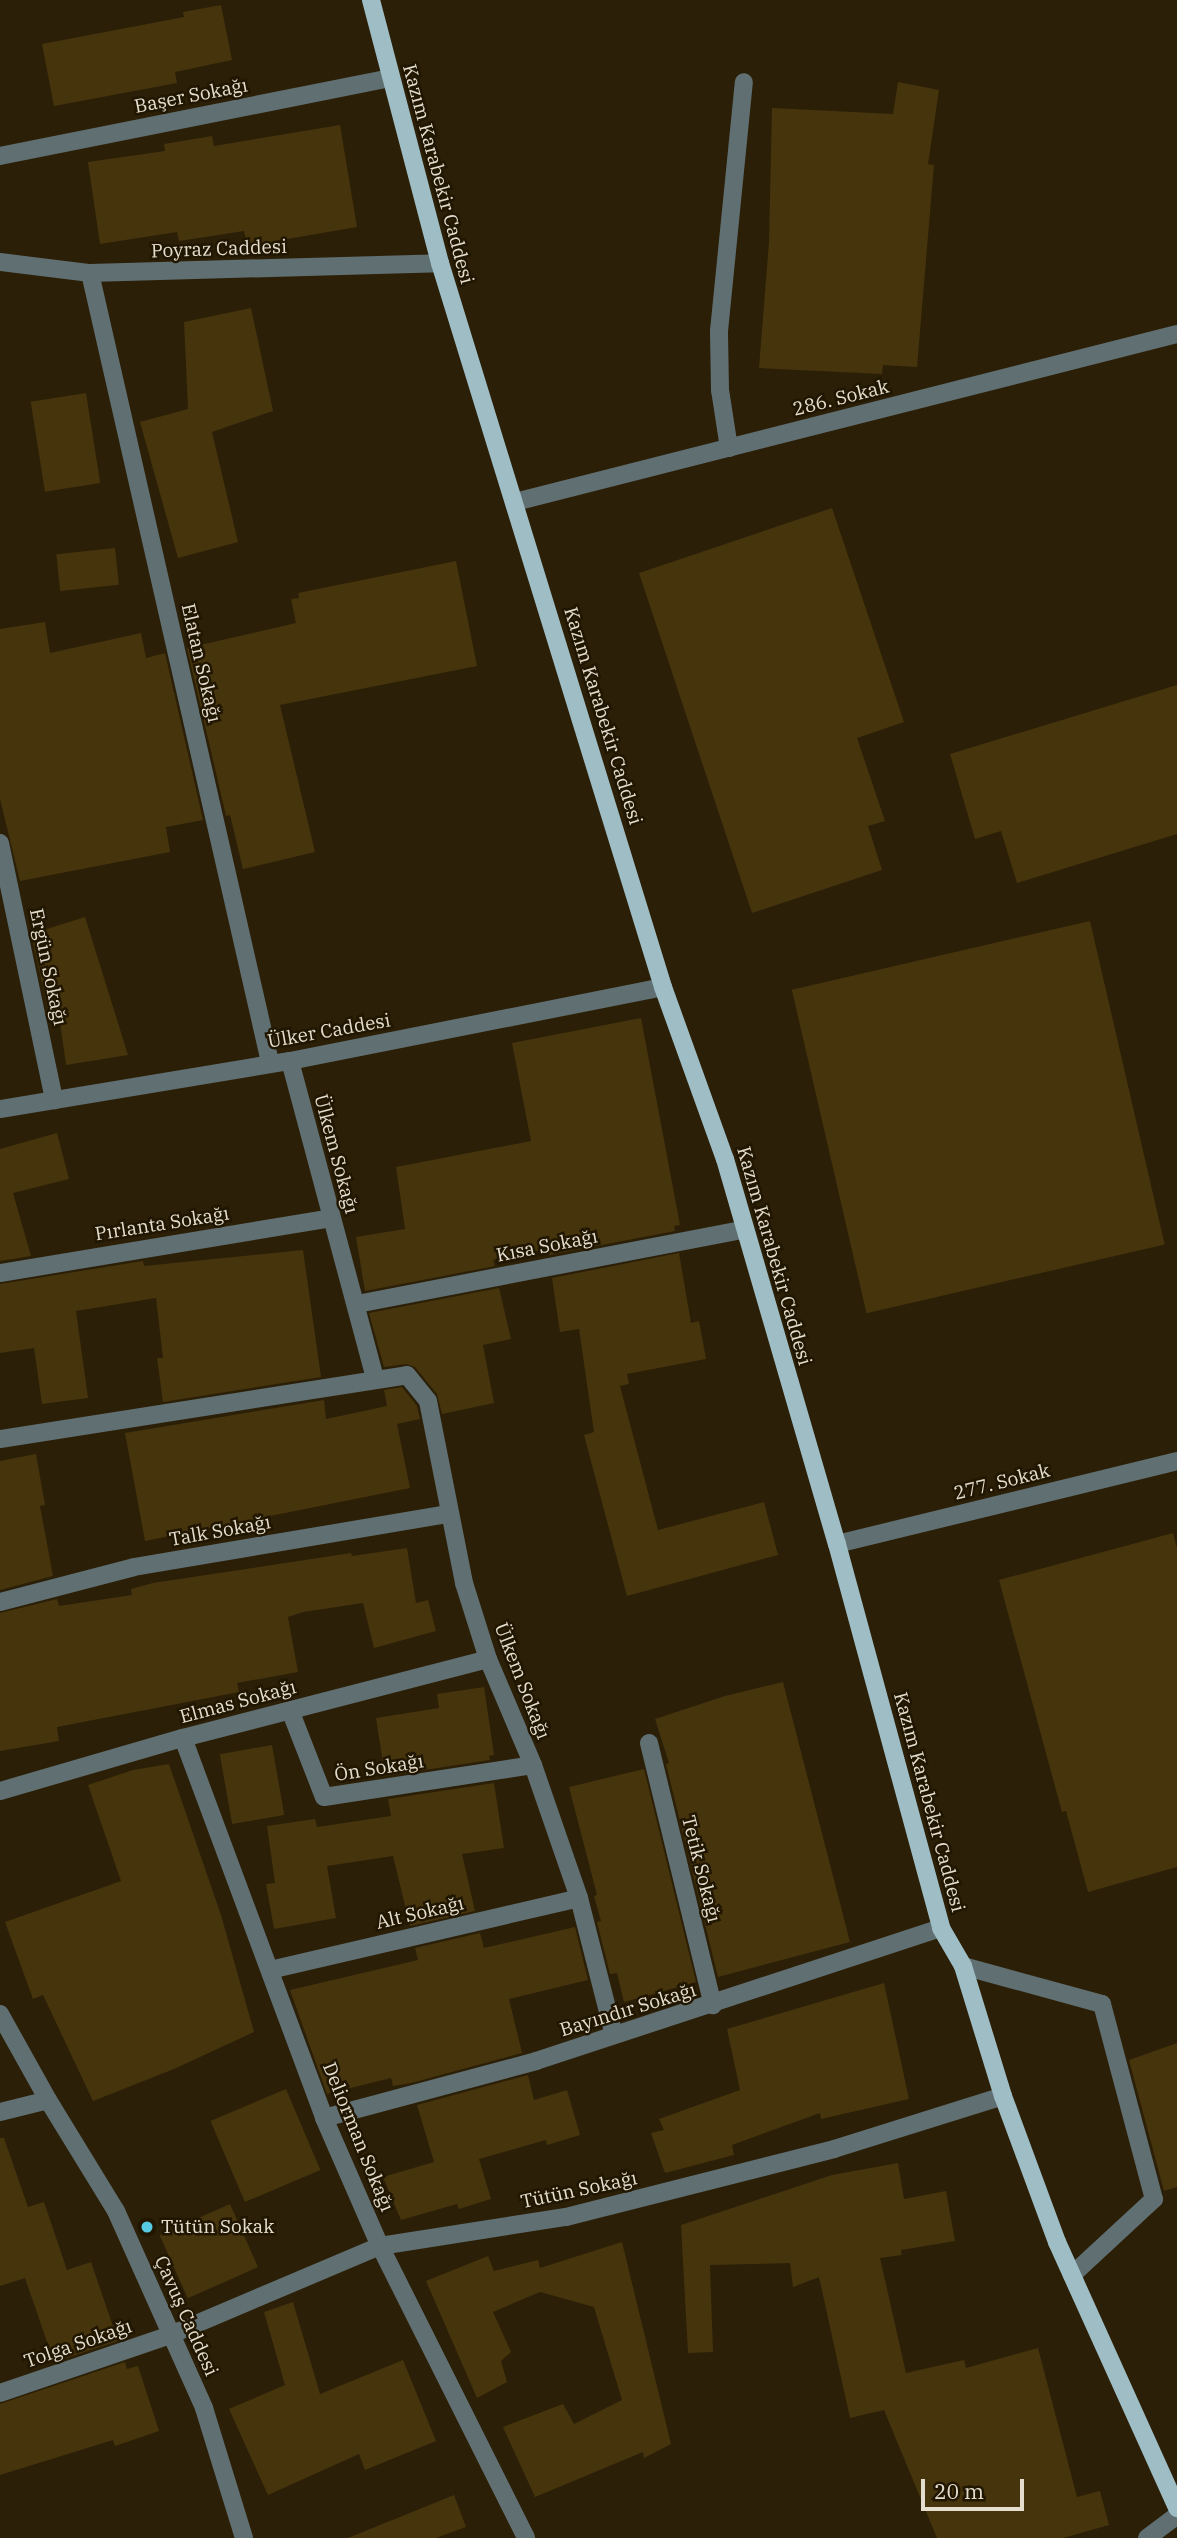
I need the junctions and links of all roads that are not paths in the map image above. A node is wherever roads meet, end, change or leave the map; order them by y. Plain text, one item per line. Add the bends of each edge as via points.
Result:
1 (371, 0) edge
2 (389, 78) junction
3 (744, 82) dead end
4 (0, 156) edge
5 (0, 262) edge
6 (440, 264) junction
7 (90, 273) junction
8 (1177, 334) edge
9 (729, 448) junction
10 (515, 502) junction
11 (0, 843) edge
12 (663, 987) junction
13 (290, 1061) junction
14 (270, 1062) junction
15 (54, 1100) junction
16 (0, 1109) edge
17 (331, 1217) junction
18 (745, 1229) junction
19 (0, 1273) edge
20 (357, 1304) junction
21 (375, 1379) junction
22 (0, 1438) edge
23 (1177, 1461) edge
24 (449, 1514) junction
25 (837, 1544) junction
26 (0, 1602) edge
27 (488, 1659) junction
28 (290, 1710) junction
29 (183, 1738) junction
30 (649, 1742) dead end
31 (533, 1765) junction
32 (0, 1791) edge
33 (579, 1898) junction
34 (941, 1928) junction
35 (963, 1966) junction
36 (270, 1970) junction
37 (713, 2005) junction
38 (0, 2014) edge
39 (614, 2035) junction
40 (1003, 2096) junction
41 (48, 2100) junction
42 (0, 2112) edge
43 (324, 2118) junction
44 (380, 2246) junction
45 (1072, 2274) junction
46 (170, 2335) junction
47 (0, 2393) edge
48 (1177, 2508) edge
49 (1177, 2515) edge
50 (244, 2538) edge
51 (527, 2538) edge
52 (1147, 2538) edge

1 - 2 main road, Kazım Karabekir Caddesi
2 - 4 street, Başer Sokağı
2 - 6 main road, Kazım Karabekir Caddesi
3 - 9 street via 719,331 720,390
5 - 7 street, Poyraz Caddesi
6 - 7 street, Poyraz Caddesi
6 - 10 main road, Kazım Karabekir Caddesi
7 - 14 street, Elatan Sokağı
8 - 9 street, 286. Sokak
9 - 10 street, 286. Sokak
10 - 12 main road, Kazım Karabekir Caddesi
11 - 15 street, Ergün Sokağı
12 - 13 street, Ülker Caddesi
12 - 18 main road, Kazım Karabekir Caddesi via 725,1159
13 - 14 street, Ülker Caddesi
13 - 17 street, Ülkem Sokağı
14 - 15 street, Ülker Caddesi
15 - 16 street, Ülker Caddesi
17 - 19 street, Pırlanta Sokağı
17 - 20 street, Ülkem Sokağı
18 - 20 street, Kısa Sokağı
18 - 25 main road, Kazım Karabekir Caddesi
20 - 21 street, Ülkem Sokağı
21 - 22 street, Ülkem Sokağı
21 - 24 street, Ülkem Sokağı via 407,1375 428,1401
23 - 25 street, 277. Sokak
24 - 26 street, Talk Sokağı via 134,1567
24 - 27 street, Ülkem Sokağı
25 - 34 main road, Kazım Karabekir Caddesi
27 - 28 street, Elmas Sokağı
27 - 31 street, Ülkem Sokağı
28 - 29 street, Elmas Sokağı
28 - 31 street, Ön Sokağı via 324,1797
29 - 32 street, Elmas Sokağı
29 - 36 street, Deliorman Sokağı
30 - 37 street, Tetik Sokağı
31 - 33 street, Ülkem Sokağı
33 - 36 street, Alt Sokağı
33 - 39 street, Ülkem Sokağı
34 - 35 main road, Kazım Karabekir Caddesi
34 - 37 street, Bayındır Sokağı
35 - 40 main road, Kazım Karabekir Caddesi
35 - 45 street via 1102,2004 1153,2199
36 - 43 street, Deliorman Sokağı
37 - 39 street, Bayındır Sokağı
38 - 41 street, Çavuş Caddesi
39 - 43 street, Bayındır Sokağı via 536,2061
40 - 44 street, Tütün Sokağı via 834,2148 566,2217
40 - 45 main road, Kazım Karabekir Caddesi
41 - 42 street
41 - 46 street, Çavuş Caddesi via 117,2211
43 - 44 street, Deliorman Sokağı
44 - 46 street, Tütün Sokağı
44 - 51 street, Deliorman Sokağı
45 - 48 main road, Kazım Karabekir Caddesi
46 - 47 street, Tolga Sokağı
46 - 50 street, Çavuş Caddesi via 204,2408
49 - 52 street

